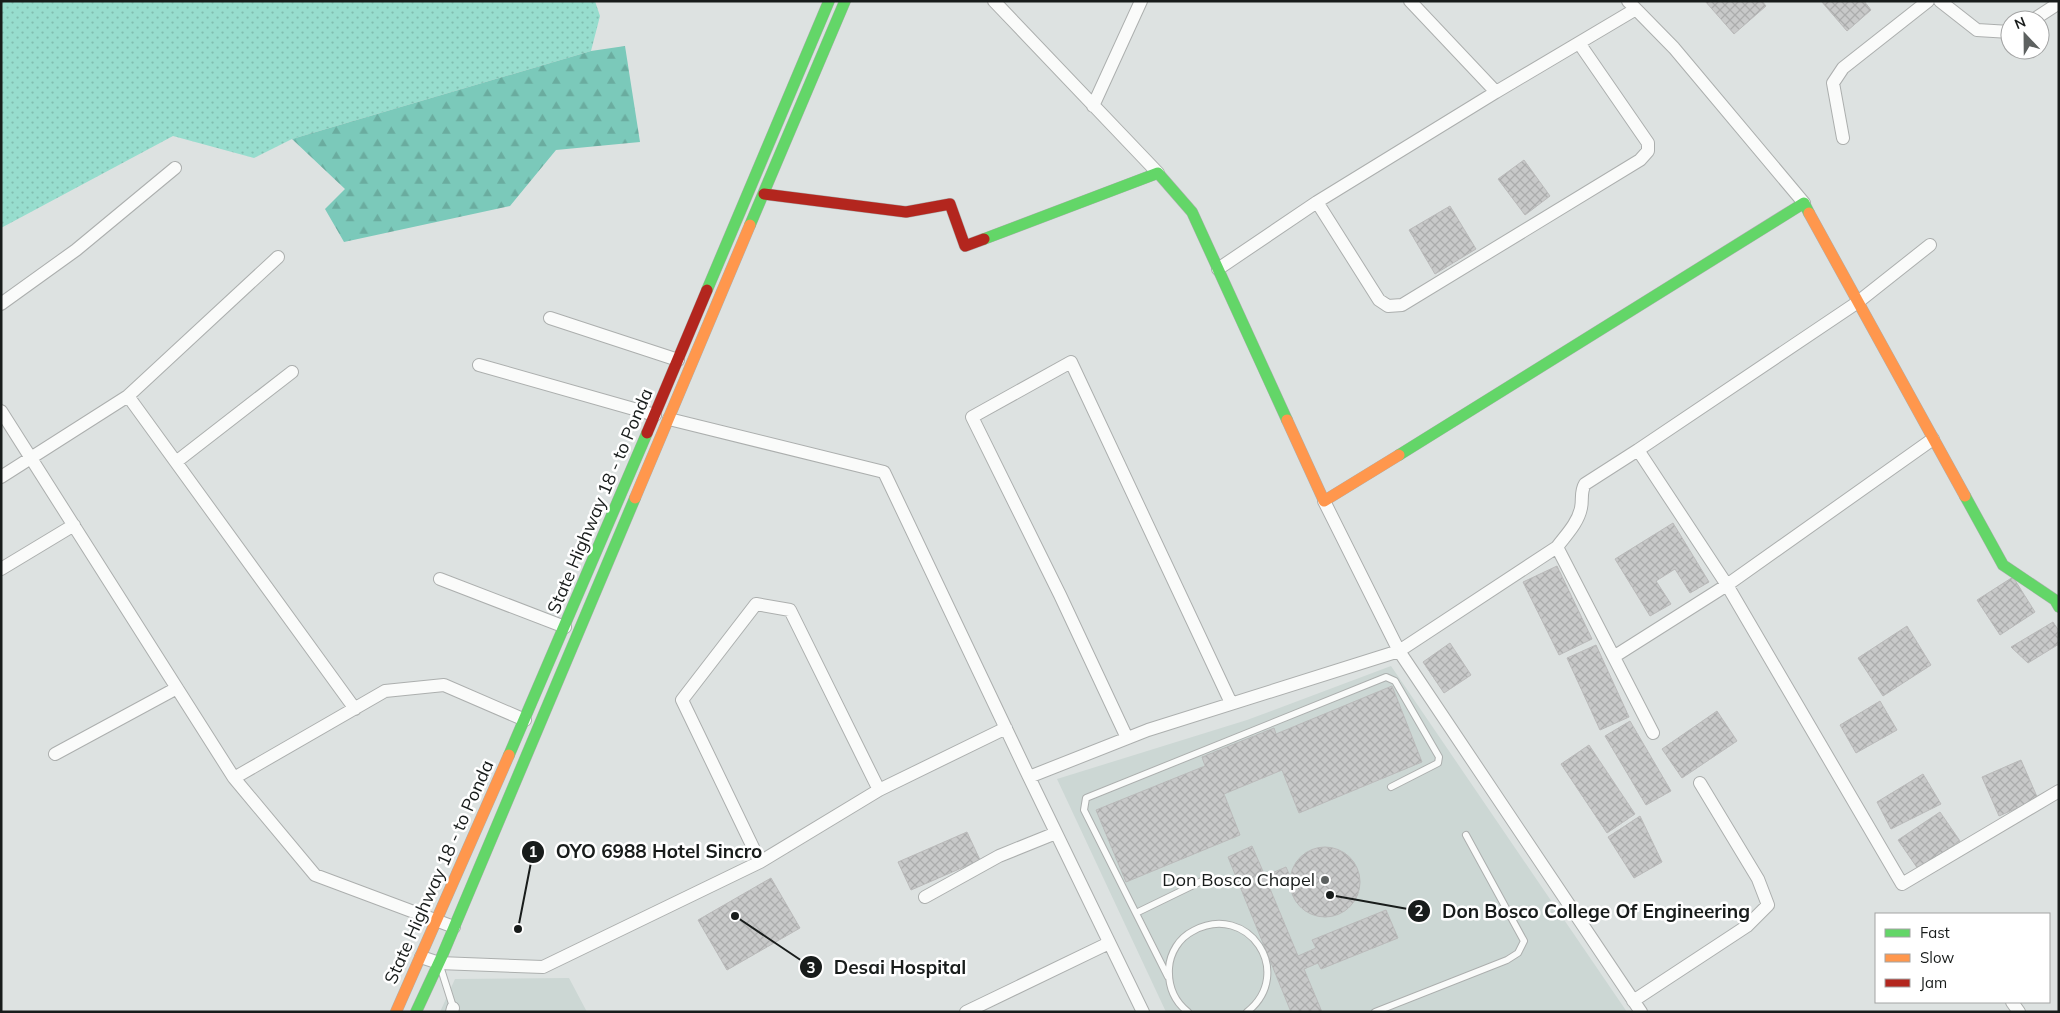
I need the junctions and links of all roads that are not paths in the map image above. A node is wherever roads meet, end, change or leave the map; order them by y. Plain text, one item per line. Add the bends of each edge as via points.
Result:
1 (829, 1) edge
2 (845, 1) edge
3 (994, 1) edge
4 (1141, 1) edge
5 (1410, 1) edge
6 (1928, 1) edge
7 (1940, 1) edge
8 (2059, 3) edge
9 (1632, 5) edge
10 (2048, 10) edge
11 (2000, 31) edge
12 (1579, 43) junction
13 (1496, 92) junction
14 (1093, 106) junction
15 (1843, 138) dead end
16 (175, 168) dead end
17 (1158, 174) junction
18 (764, 194) junction
19 (1317, 202) junction
20 (1804, 203) junction
21 (1930, 245) dead end
22 (278, 257) dead end
23 (1218, 269) junction
24 (1858, 302) junction
25 (1, 304) edge
26 (550, 318) dead end
27 (678, 360) junction
28 (479, 365) dead end
29 (292, 372) dead end
30 (128, 396) junction
31 (1, 411) edge
32 (655, 415) junction
33 (669, 419) junction
34 (1933, 439) junction
35 (1638, 450) junction
36 (32, 459) junction
37 (176, 462) junction
38 (1, 476) edge
39 (1324, 501) junction
40 (74, 525) junction
41 (1557, 547) junction
42 (1, 569) edge
43 (440, 579) dead end
44 (1727, 586) junction
45 (2059, 607) edge
46 (565, 627) junction
47 (1399, 651) junction
48 (1615, 656) junction
49 (177, 688) junction
50 (1231, 703) junction
51 (355, 709) junction
52 (525, 720) junction
53 (1006, 728) junction
54 (1654, 733) dead end
55 (1127, 738) junction
56 (55, 754) dead end
57 (1029, 777) junction
58 (234, 778) junction
59 (1700, 783) dead end
60 (1391, 787) dead end
61 (879, 790) junction
62 (2059, 791) edge
63 (1056, 833) junction
64 (1466, 835) dead end
65 (760, 862) junction
66 (1208, 878) dead end
67 (925, 897) dead end
68 (1136, 913) junction
69 (437, 920) junction
70 (454, 927) junction
71 (1110, 943) junction
72 (422, 957) junction
73 (439, 963) junction
74 (1168, 977) junction
75 (1633, 1001) junction
76 (454, 1011) edge
77 (1249, 1011) edge
78 (396, 1012) edge
79 (416, 1012) edge
80 (966, 1012) edge
81 (1143, 1012) edge
82 (1188, 1012) edge
83 (1375, 1012) edge
84 (1642, 1012) edge

1 - 27 main road, State Highway 18 - to Ponda
2 - 18 main road, State Highway 18 - to Ponda
3 - 14 street
4 - 14 street
5 - 13 street
6 - 15 street via 1843,68 1838,76 1834,83
7 - 11 street via 1977,30
8 - 10 street
9 - 12 street
9 - 20 street via 1674,48
12 - 13 street
12 - 19 street via 1648,144 1648,152 1640,160 1402,305 1388,306 1379,300
13 - 19 street
14 - 17 street
16 - 25 street via 76,250
17 - 18 main road via 965,246 950,204 906,212
17 - 23 main road via 1192,212
18 - 33 main road, State Highway 18 - to Ponda
19 - 23 street
20 - 24 main road
20 - 39 main road
21 - 24 street
22 - 30 street
23 - 39 main road
24 - 34 main road
24 - 35 street
26 - 27 street
27 - 32 main road, State Highway 18 - to Ponda
28 - 32 street
29 - 37 street
30 - 36 street
30 - 37 street
31 - 36 street
32 - 46 main road, State Highway 18 - to Ponda
33 - 53 street via 884,472
33 - 70 main road, State Highway 18 - to Ponda
34 - 44 street
34 - 45 main road via 2003,565 2055,600
35 - 41 street via 1585,484 1576,521
35 - 44 street
36 - 38 street
36 - 40 street
37 - 51 street
39 - 47 street
40 - 42 street
40 - 49 street
41 - 47 street
41 - 48 street
43 - 46 street
44 - 48 street
44 - 62 street via 1902,884
46 - 52 main road, State Highway 18 - to Ponda
47 - 50 street
47 - 75 street
48 - 54 street
49 - 56 street
49 - 58 street
50 - 55 street
50 - 55 street via 1070,362 972,417
51 - 52 street via 386,691 444,685
51 - 58 street
52 - 69 main road, State Highway 18 - to Ponda
53 - 57 street
53 - 61 street
55 - 57 street
57 - 63 street
58 - 69 street via 315,875
59 - 75 street via 1758,880 1768,905 1747,926
60 - 68 lane via 1438,763 1439,757 1395,681 1386,677 1086,798 1084,810
61 - 65 street
61 - 65 street via 790,610 756,604 682,700
63 - 67 street via 999,856
63 - 71 street
64 - 83 lane via 1524,941 1518,953 1508,960
65 - 73 street via 543,967
66 - 68 lane
68 - 74 lane
69 - 70 street
69 - 72 main road, State Highway 18 - to Ponda
70 - 73 main road, State Highway 18 - to Ponda
71 - 80 street
71 - 81 street
72 - 73 street
72 - 78 main road, State Highway 18 - to Ponda
73 - 76 lane
73 - 79 main road, State Highway 18 - to Ponda
74 - 77 lane via 1176,946 1187,934 1202,926 1218,923 1234,926 1248,933 1260,945 1266,960 1268,976 1264,992
74 - 82 lane via 1172,993
75 - 84 street

